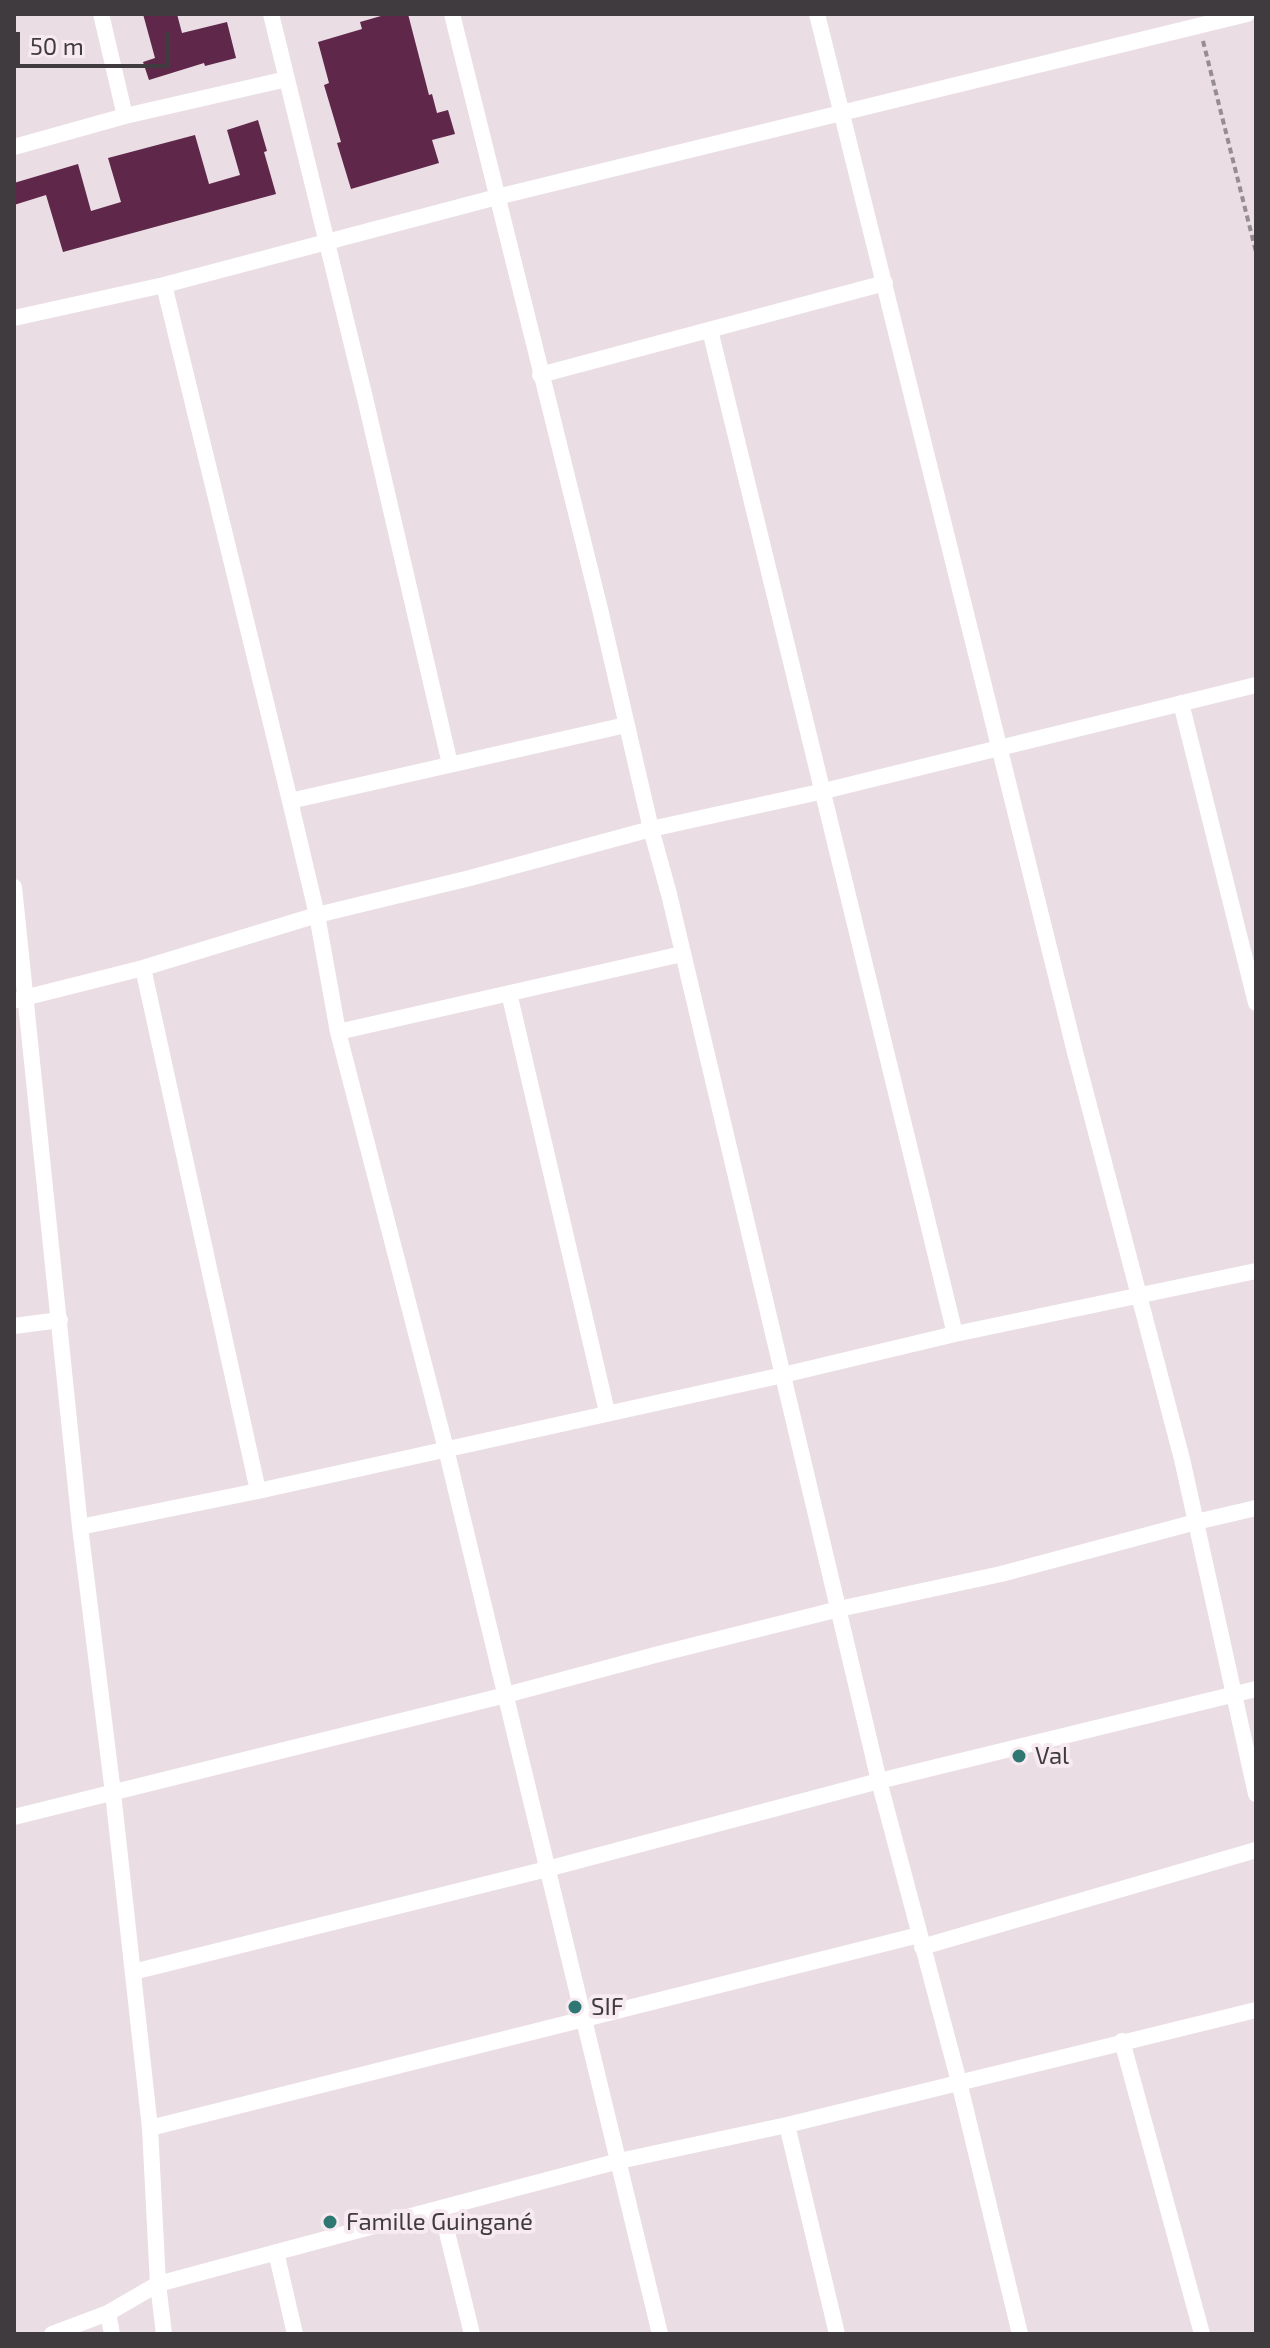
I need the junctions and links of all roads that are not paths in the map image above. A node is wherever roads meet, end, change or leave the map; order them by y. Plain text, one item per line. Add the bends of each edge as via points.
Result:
1 (101, 14) edge
2 (271, 14) edge
3 (452, 14) edge
4 (817, 14) edge
5 (1247, 14) edge
6 (1198, 19) edge
7 (287, 79) junction
8 (843, 112) junction
9 (125, 116) junction
10 (14, 147) edge
11 (497, 197) junction
12 (327, 240) junction
13 (885, 283) junction
14 (164, 285) junction
15 (14, 318) edge
16 (710, 330) junction
17 (540, 375) junction
18 (1256, 685) edge
19 (1181, 703) junction
20 (626, 725) junction
21 (1000, 748) junction
22 (450, 764) junction
23 (824, 791) junction
24 (290, 801) junction
25 (651, 829) junction
26 (14, 887) edge
27 (317, 915) junction
28 (682, 954) junction
29 (143, 968) junction
30 (509, 993) junction
31 (20, 1000) edge
32 (1256, 1003) edge
33 (338, 1032) junction
34 (1256, 1271) edge
35 (1138, 1294) junction
36 (60, 1320) junction
37 (14, 1326) edge
38 (955, 1334) junction
39 (783, 1375) junction
40 (607, 1412) junction
41 (446, 1449) junction
42 (258, 1491) junction
43 (1256, 1508) edge
44 (1196, 1522) junction
45 (80, 1527) junction
46 (839, 1609) junction
47 (1256, 1689) edge
48 (506, 1695) junction
49 (1235, 1695) junction
50 (879, 1781) junction
51 (113, 1793) junction
52 (1256, 1794) edge
53 (14, 1817) edge
54 (1256, 1850) edge
55 (547, 1869) junction
56 (921, 1941) junction
57 (133, 1972) junction
58 (1256, 2010) edge
59 (585, 2020) junction
60 (1122, 2041) junction
61 (959, 2082) junction
62 (787, 2125) junction
63 (150, 2128) junction
64 (619, 2161) junction
65 (441, 2208) junction
66 (276, 2252) junction
67 (158, 2284) junction
68 (108, 2313) junction
69 (52, 2334) edge
70 (112, 2334) edge
71 (164, 2334) edge
72 (295, 2334) edge
73 (472, 2334) edge
74 (660, 2334) edge
75 (837, 2334) edge
76 (1020, 2334) edge
77 (1202, 2334) edge

1 - 9 street
2 - 7 street
3 - 11 street
4 - 8 street
5 - 6 street
6 - 8 street
7 - 9 street
7 - 12 street
8 - 11 street
8 - 13 street
9 - 10 street
11 - 12 street
11 - 17 street
12 - 14 street
12 - 22 street
13 - 16 street
13 - 21 street
14 - 15 street
14 - 24 street
16 - 17 street
16 - 23 street
17 - 20 street
18 - 19 street
19 - 21 street
19 - 32 street
20 - 22 street
20 - 25 street
21 - 23 street
21 - 35 street
22 - 24 street
23 - 25 street
23 - 38 street
24 - 27 street
25 - 27 street
25 - 28 street
26 - 31 street
27 - 29 street
27 - 33 street
28 - 30 street
28 - 39 street
29 - 31 street
29 - 42 street
30 - 33 street
30 - 40 street
31 - 36 street
33 - 41 street
34 - 35 street
35 - 38 street
35 - 44 street
36 - 37 street
36 - 45 street
38 - 39 street
39 - 40 street
39 - 46 street
40 - 41 street
41 - 42 street
41 - 48 street
42 - 45 street
43 - 44 street
44 - 46 street via 1001,1574
44 - 49 street
45 - 51 street
46 - 48 street
46 - 50 street
47 - 49 street
48 - 51 street
48 - 55 street
49 - 50 street
49 - 52 street
50 - 55 street
50 - 56 street
51 - 53 street
51 - 57 street
54 - 56 street
55 - 57 street
55 - 59 street
56 - 59 street
56 - 61 street
57 - 63 street
58 - 60 street
59 - 63 street
59 - 64 street
60 - 61 street
60 - 77 street
61 - 62 street
61 - 76 street
62 - 64 street
62 - 75 street
63 - 67 street
64 - 65 street
64 - 74 street
65 - 66 street
65 - 73 street
66 - 67 street
66 - 72 street
67 - 68 street
67 - 71 street
68 - 69 street
68 - 70 street

